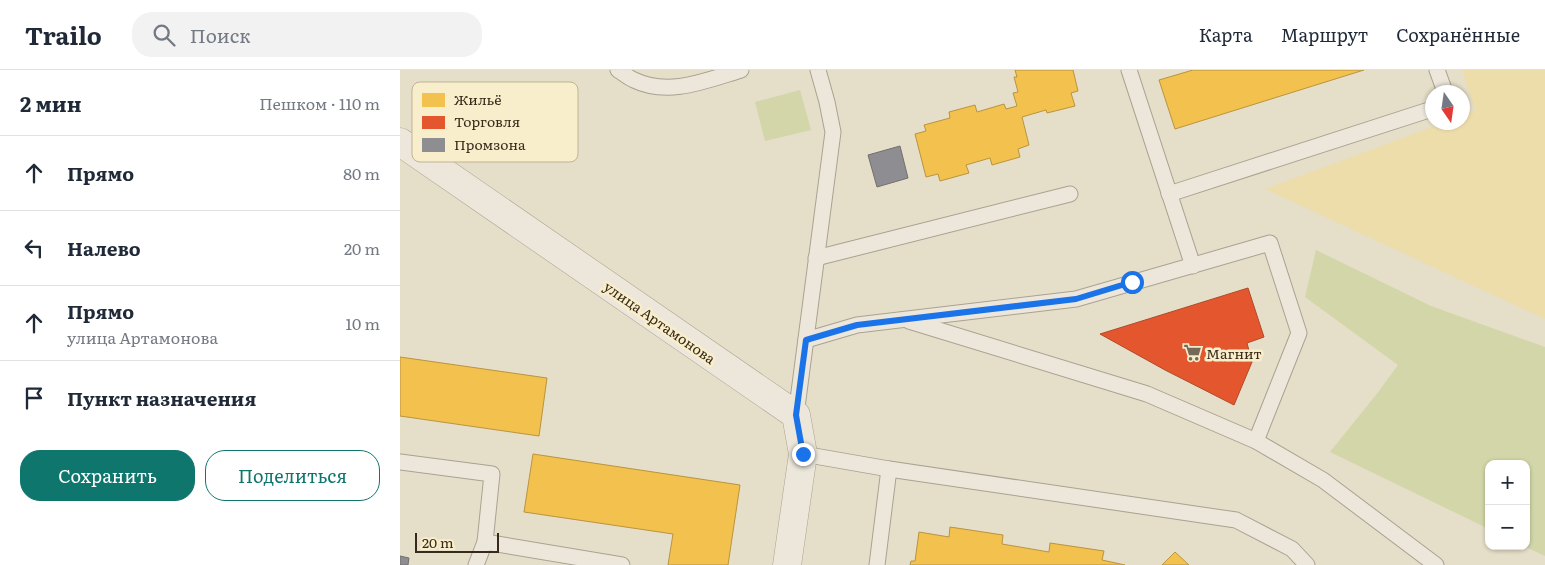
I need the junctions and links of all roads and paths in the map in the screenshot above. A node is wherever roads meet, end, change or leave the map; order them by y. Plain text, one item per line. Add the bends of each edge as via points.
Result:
1 (618, 70) edge
2 (741, 70) edge
3 (818, 70) edge
4 (1129, 70) edge
5 (1437, 70) edge
6 (1442, 85) edge
7 (1425, 111) edge
8 (400, 142) edge
9 (412, 150) edge
10 (429, 162) edge
11 (1070, 194) dead end
12 (1169, 194) junction
13 (816, 258) junction
14 (1193, 266) junction
15 (904, 319) junction
16 (806, 340) junction
17 (796, 415) junction
18 (1256, 442) junction
19 (803, 454) junction
20 (400, 462) edge
21 (889, 469) junction
22 (485, 542) junction
23 (476, 565) edge
24 (622, 565) edge
25 (787, 565) edge
26 (877, 565) edge
27 (1307, 565) edge
28 (1436, 565) edge

1 - 2 lane via 635,81 660,88 685,86
3 - 13 lane via 833,132
4 - 12 lane
5 - 6 lane
7 - 12 lane
8 - 9 street, улица Артамонова
10 - 17 street, улица Артамонова
11 - 13 lane
12 - 14 lane
13 - 16 lane
14 - 15 lane via 1076,299
14 - 18 lane via 1270,242 1299,333
15 - 16 lane via 857,325
15 - 18 lane via 1147,394
16 - 17 lane
17 - 19 street
18 - 28 lane via 1323,480
19 - 21 lane
19 - 25 street
20 - 22 lane via 492,474
21 - 26 lane
21 - 27 lane via 1236,520 1292,549
22 - 23 lane
22 - 24 lane

